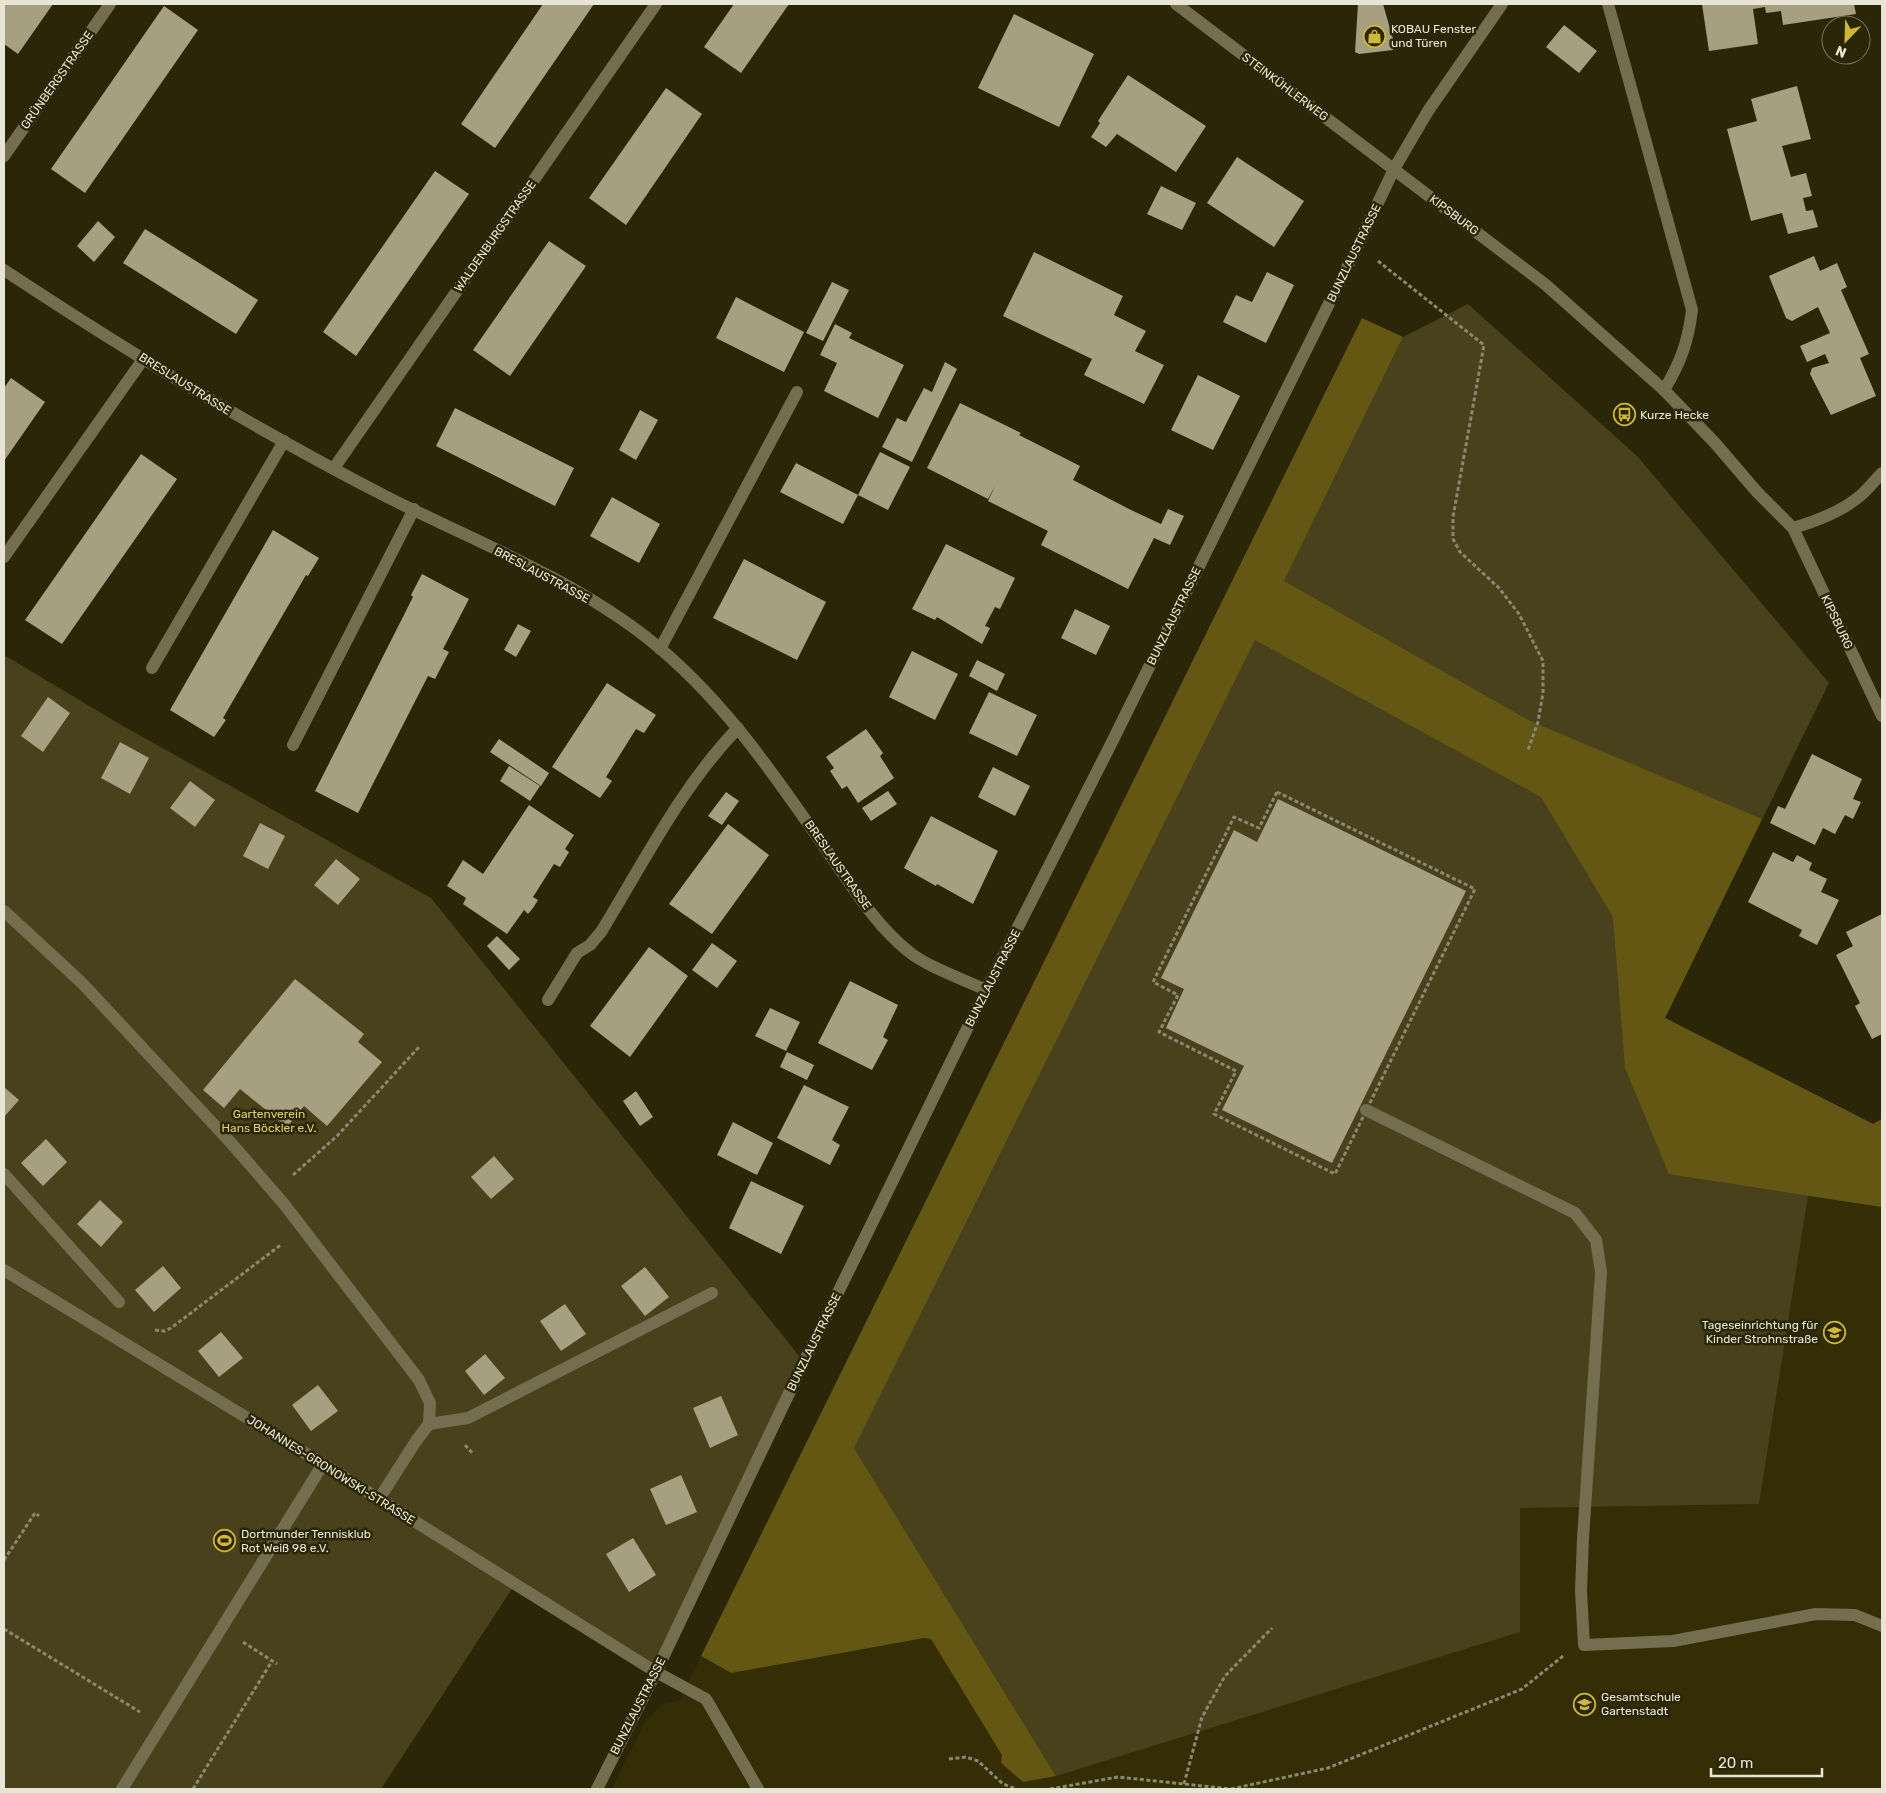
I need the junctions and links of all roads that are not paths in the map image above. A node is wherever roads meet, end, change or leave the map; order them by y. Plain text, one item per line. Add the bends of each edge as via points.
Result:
1 (110, 4) edge
2 (656, 4) edge
3 (1176, 4) edge
4 (1502, 4) edge
5 (1608, 4) edge
6 (4, 156) edge
7 (1394, 169) junction
8 (4, 270) edge
9 (144, 358) junction
10 (1664, 390) junction
11 (797, 392) dead end
12 (284, 441) junction
13 (334, 468) junction
14 (1882, 473) edge
15 (414, 509) junction
16 (1793, 528) junction
17 (4, 557) edge
18 (660, 649) junction
19 (152, 668) dead end
20 (1882, 716) edge
21 (738, 728) junction
22 (294, 745) dead end
23 (4, 911) edge
24 (986, 990) junction
25 (548, 1000) dead end
26 (1366, 1110) road end
27 (4, 1174) edge
28 (4, 1270) edge
29 (712, 1293) dead end
30 (119, 1302) road end
31 (429, 1424) junction
32 (323, 1464) junction
33 (379, 1499) junction
34 (1882, 1626) edge
35 (656, 1672) junction
36 (122, 1789) edge
37 (597, 1789) edge
38 (758, 1789) edge

1 - 6 street, GRÜNBERGSTRASSE
2 - 13 street, WALDENBURGSTRASSE
3 - 7 street, STEINKÜHLERWEG
4 - 7 street via 1428,111
5 - 10 street via 1692,310 1683,355
7 - 10 street, KIPSBURG via 1546,285
7 - 24 street, BUNZLAUSTRASSE
8 - 9 street, BRESLAUSTRASSE
9 - 12 street, BRESLAUSTRASSE via 221,407
9 - 17 street
10 - 16 street, KIPSBURG
11 - 18 street
12 - 13 street, BRESLAUSTRASSE
12 - 19 street
13 - 15 street, BRESLAUSTRASSE
14 - 16 street via 1860,496 1838,511
15 - 18 street, BRESLAUSTRASSE via 577,591
15 - 22 street
16 - 20 street, KIPSBURG
18 - 21 street, BRESLAUSTRASSE via 679,664
21 - 24 street, BRESLAUSTRASSE via 889,934 911,954
21 - 25 street via 694,779 601,932 578,953
23 - 31 street via 82,983 136,1039 274,1193 419,1380 430,1403
24 - 35 street, BUNZLAUSTRASSE
26 - 34 street via 1575,1213 1596,1240 1601,1272 1583,1538 1584,1645 1673,1641 1816,1614 1855,1614
27 - 30 street
28 - 32 street, JOHANNES-GRONOWSKI-STRASSE
29 - 31 street via 468,1418
31 - 33 street
32 - 33 street, JOHANNES-GRONOWSKI-STRASSE
32 - 36 street
33 - 35 street, JOHANNES-GRONOWSKI-STRASSE
35 - 37 street, BUNZLAUSTRASSE
35 - 38 street, JOHANNES-GRONOWSKI-STRASSE via 706,1699

